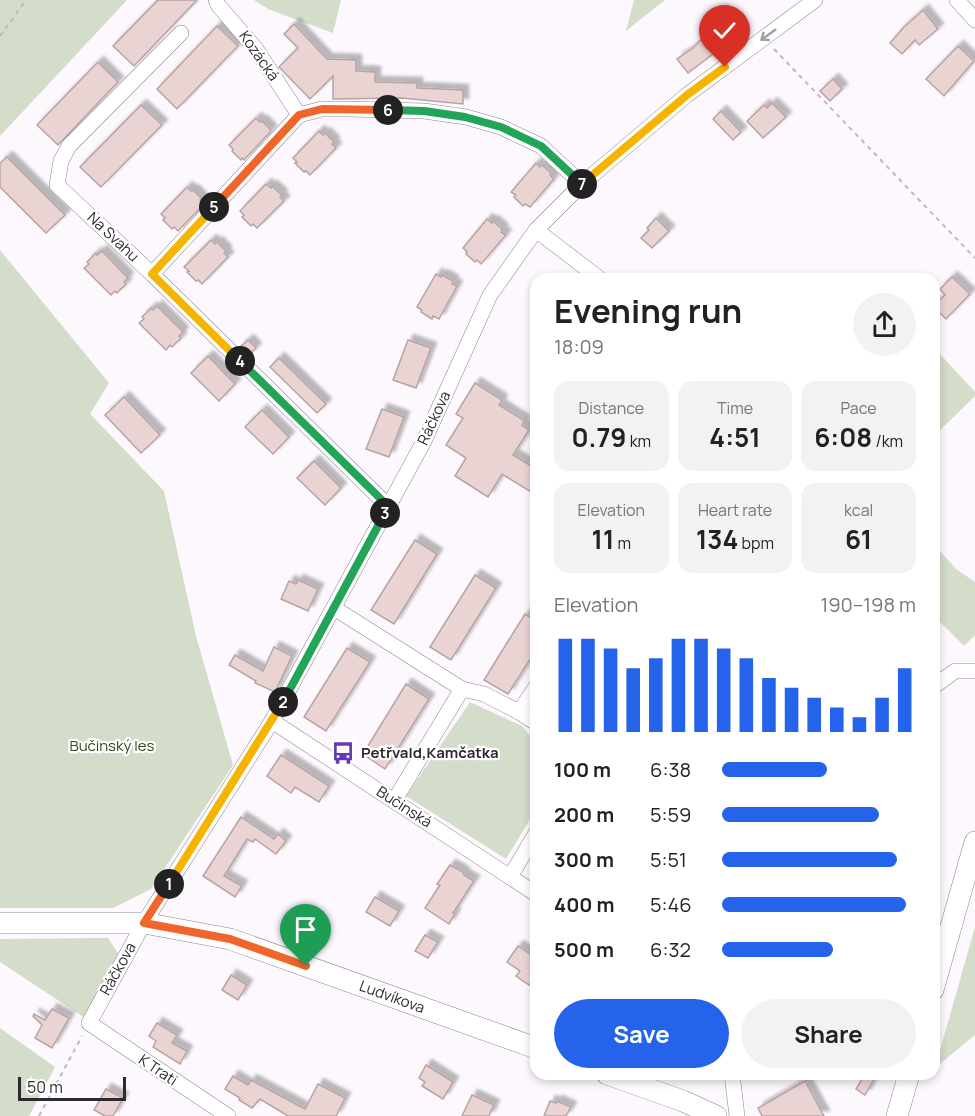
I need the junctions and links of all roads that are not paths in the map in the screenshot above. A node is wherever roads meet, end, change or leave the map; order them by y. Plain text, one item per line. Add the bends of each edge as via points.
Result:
1 (216, 0) edge
2 (815, 0) edge
3 (957, 0) edge
4 (975, 20) edge
5 (181, 33) dead end
6 (299, 115) junction
7 (582, 184) junction
8 (536, 230) junction
9 (592, 273) edge
10 (152, 274) junction
11 (389, 507) junction
12 (334, 608) junction
13 (975, 671) edge
14 (940, 682) edge
15 (462, 689) junction
16 (530, 696) edge
17 (519, 712) junction
18 (530, 719) edge
19 (272, 721) junction
20 (394, 801) junction
21 (975, 842) edge
22 (530, 843) edge
23 (510, 877) junction
24 (530, 890) edge
25 (0, 923) edge
26 (144, 923) junction
27 (940, 965) edge
28 (89, 1023) joint
29 (530, 1046) edge
30 (624, 1080) edge
31 (733, 1080) edge
32 (907, 1080) edge
33 (228, 1116) edge
34 (716, 1116) edge
35 (737, 1116) edge
36 (897, 1116) edge

1 - 6 street, Kozácká via 256,50
2 -> 7 street, Ráčkova via 687,95
3 - 4 street
5 - 10 street, Na Svahu via 69,146 61,161 57,185
6 - 7 street via 322,109 348,109 424,111 465,117 501,127 541,146
6 - 10 street
7 - 8 street, Ráčkova
8 - 9 street
8 - 11 street, Ráčkova via 490,295 424,441
10 - 11 street, Na Svahu
11 - 12 street, Ráčkova
12 - 15 street
12 - 19 street, Ráčkova
13 - 14 street via 955,671
15 - 17 street via 484,694
15 - 20 street
16 - 17 street
17 - 18 street
19 - 20 street, Bučinská
19 - 26 street, Ráčkova
20 - 23 street, Bučinská
21 - 27 street
22 - 23 street
23 - 24 street, Bučinská
25 - 26 street, Ludvíkova
26 - 28 street, Ráčkova
26 - 29 street, Ludvíkova via 230,939
28 - 33 street, K Trati
30 - 34 street
31 - 35 street
32 - 36 street

